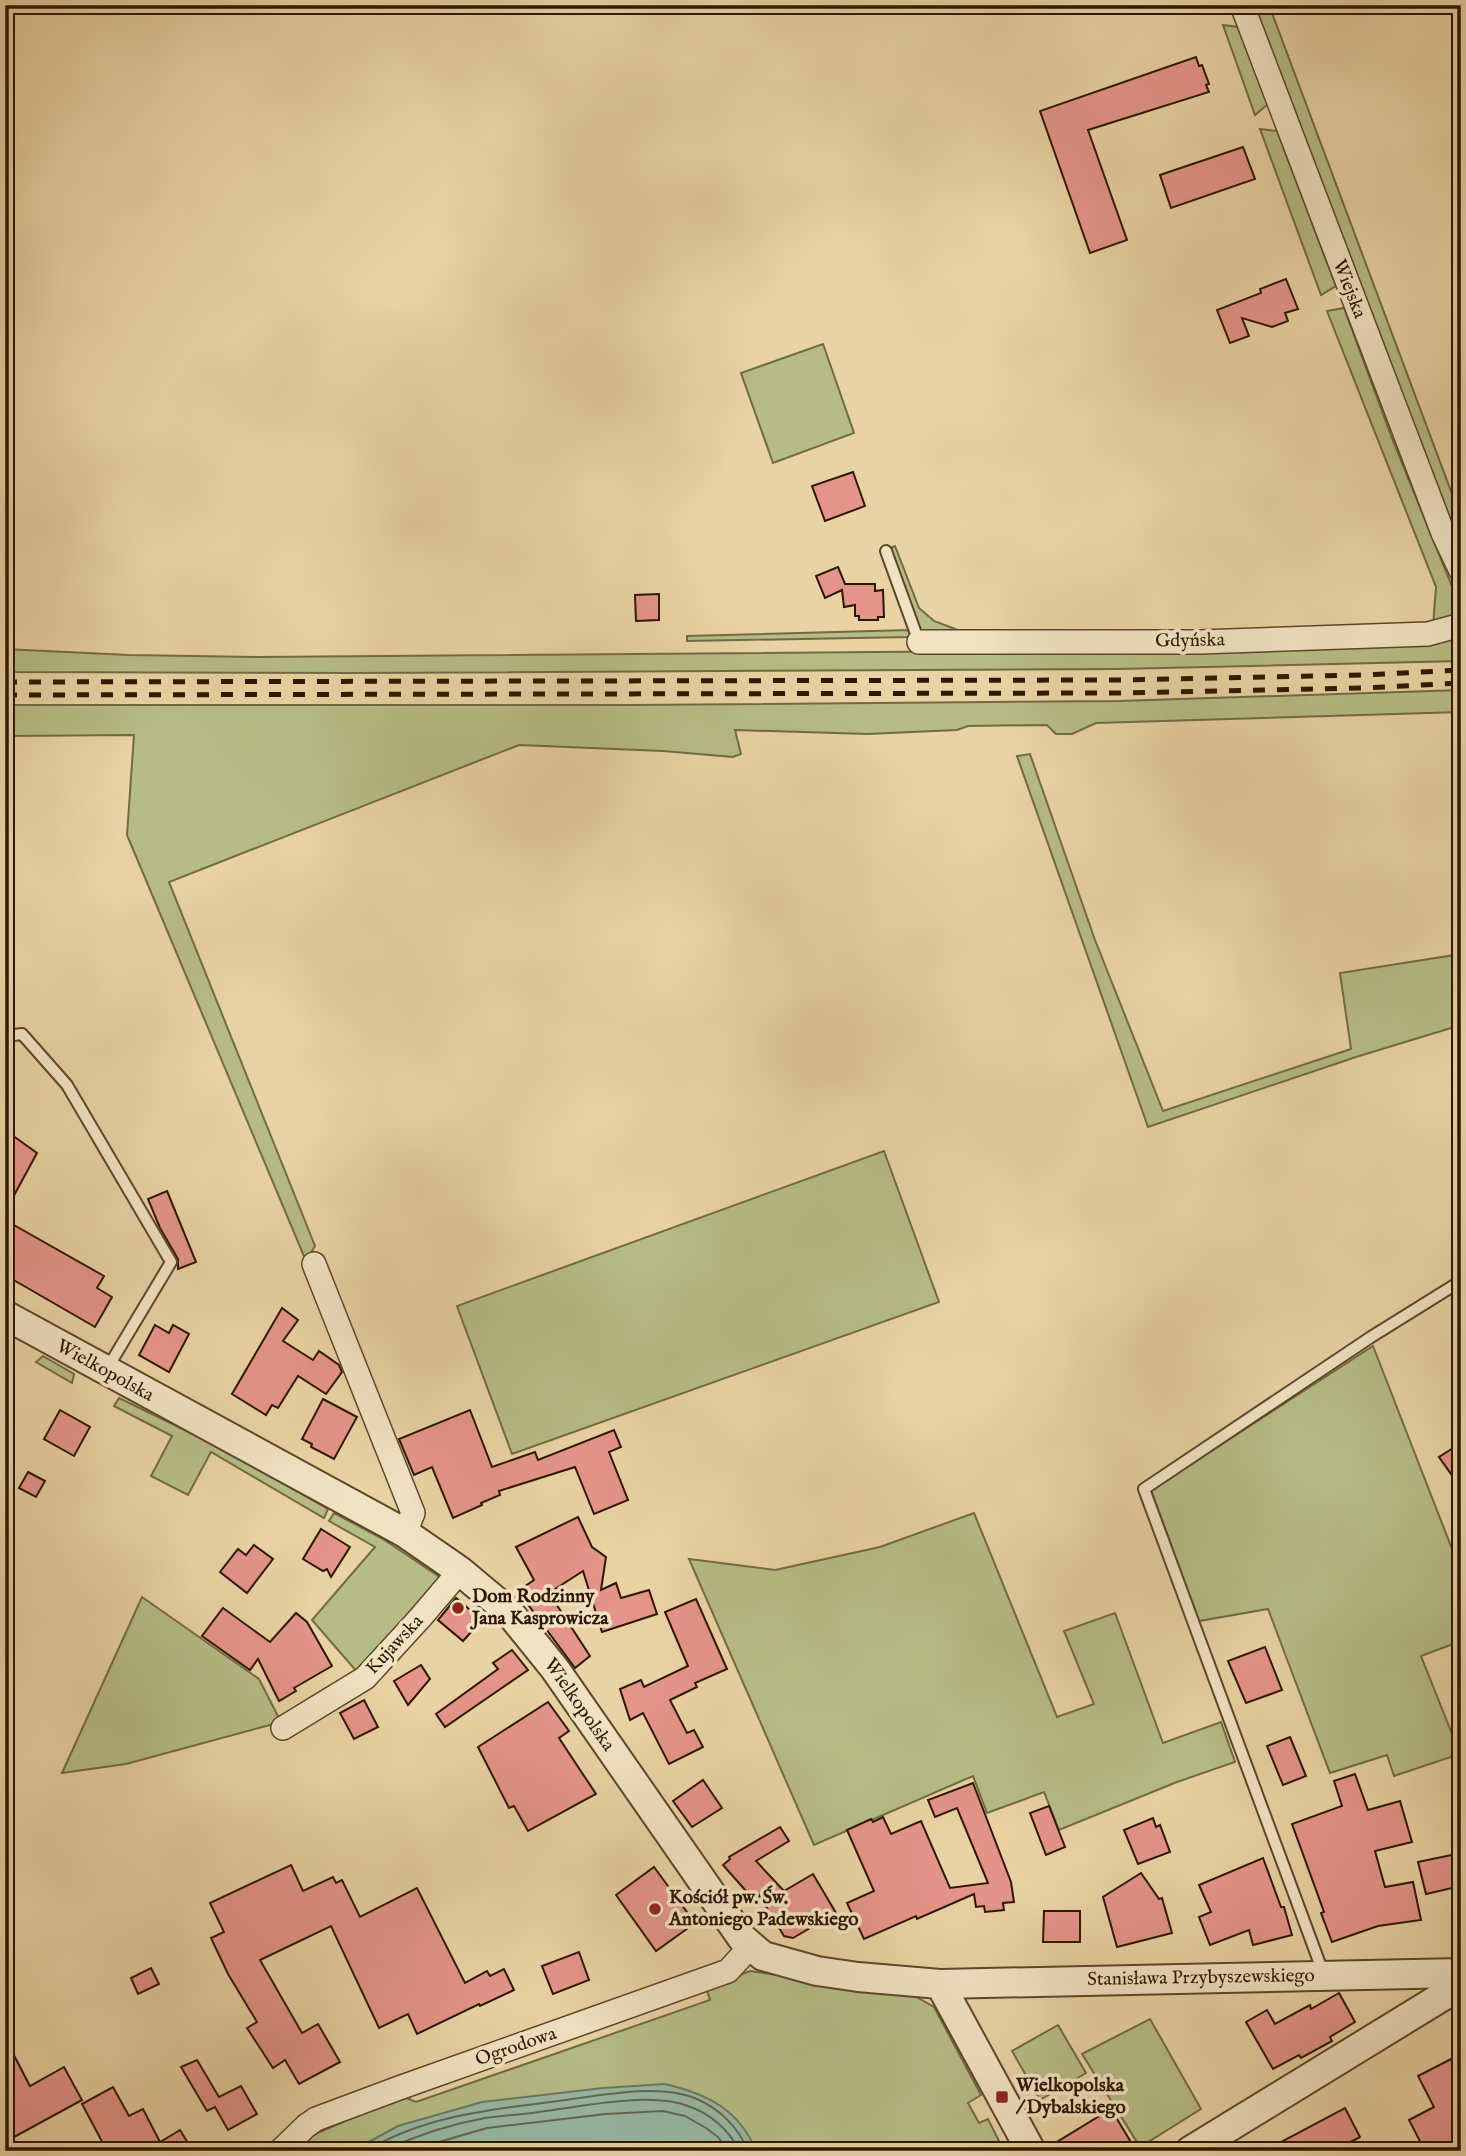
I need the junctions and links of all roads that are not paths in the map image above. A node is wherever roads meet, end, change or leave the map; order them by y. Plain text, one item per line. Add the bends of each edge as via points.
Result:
1 (1242, 5) edge
2 (886, 551) dead end
3 (1460, 569) edge
4 (1461, 625) edge
5 (919, 642) joint
6 (5, 1036) edge
7 (314, 1264) dead end
8 (1461, 1281) edge
9 (5, 1315) edge
10 (106, 1371) junction
11 (405, 1533) junction
12 (460, 1571) junction
13 (283, 1728) dead end
14 (751, 1946) junction
15 (1461, 1973) edge
16 (1324, 1975) junction
17 (940, 1984) junction
18 (1461, 1985) edge
19 (280, 2151) edge
20 (1031, 2151) edge
21 (1190, 2151) edge

1 - 3 street, Wiejska
2 - 5 lane
4 - 5 street, Gdyńska via 1428,634 1214,641
6 - 10 lane via 22,1034 68,1085 171,1262
7 - 11 street via 413,1513
8 - 16 lane via 1144,1489
9 - 10 street, Wielkopolska
10 - 11 street, Wielkopolska
11 - 12 street, Wielkopolska
12 - 13 street, Kujawska via 365,1678
12 - 14 street, Wielkopolska via 509,1612 555,1669
14 - 17 street, Wielkopolska via 763,1956 817,1971
14 - 19 street, Ogrodowa via 728,1972 316,2119
15 - 16 street, Stanisława Przybyszewskiego
16 - 17 street, Stanisława Przybyszewskiego
17 - 20 street
18 - 21 street

